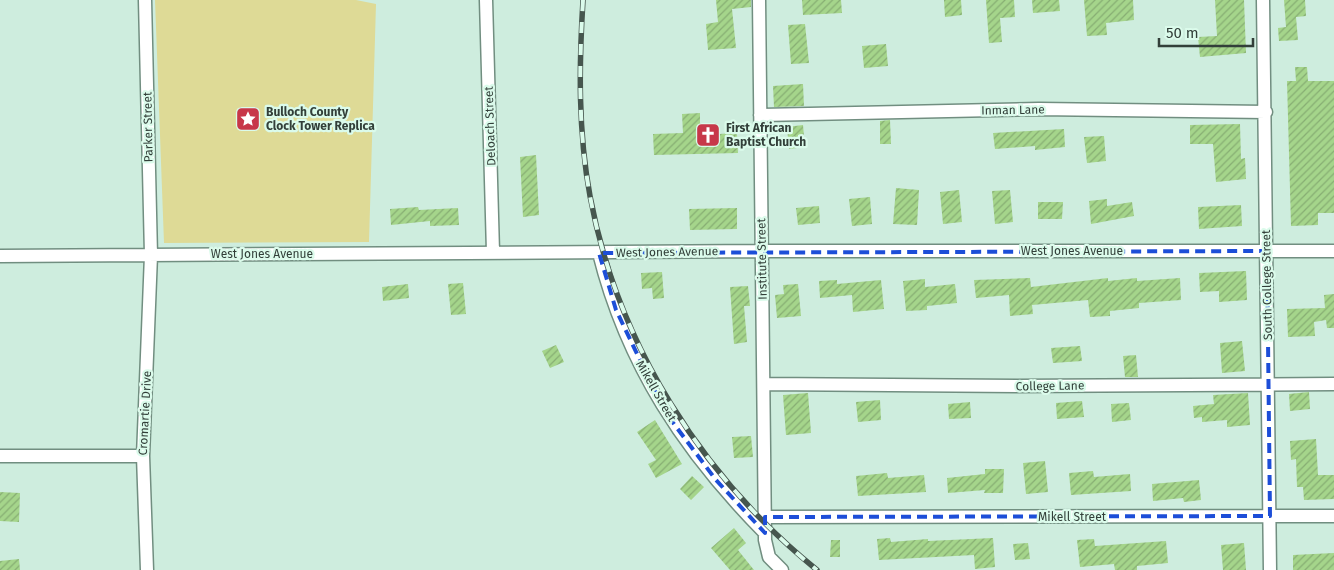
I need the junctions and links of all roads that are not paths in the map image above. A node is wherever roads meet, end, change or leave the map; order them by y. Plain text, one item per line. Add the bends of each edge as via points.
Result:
1 (145, 0) edge
2 (486, 0) edge
3 (759, 0) edge
4 (1263, 0) edge
5 (1266, 112) junction
6 (760, 116) junction
7 (762, 251) junction
8 (1267, 251) junction
9 (1334, 251) edge
10 (493, 252) junction
11 (599, 253) junction
12 (151, 255) junction
13 (0, 256) edge
14 (765, 384) junction
15 (1268, 384) junction
16 (1334, 384) edge
17 (0, 456) edge
18 (143, 456) junction
19 (1270, 516) junction
20 (1334, 516) edge
21 (766, 517) junction
22 (765, 533) junction
23 (147, 570) edge
24 (782, 570) edge
25 (1270, 570) edge

1 - 12 street, Parker Street
2 - 10 street, Deloach Street
3 - 6 street, Institute Street
4 - 5 street, South College Street
5 - 6 street, Inman Lane via 1039,109
5 - 8 street, South College Street
6 - 7 street, Institute Street
7 - 8 street, West Jones Avenue
7 - 11 street, West Jones Avenue
7 - 14 street, Institute Street
8 - 9 street, West Jones Avenue
8 - 15 street, South College Street
10 - 11 street, West Jones Avenue
10 - 12 street, West Jones Avenue
11 - 22 street, Mikell Street via 616,310 665,412 716,480
12 - 13 street, West Jones Avenue
12 - 18 street, Cromartie Drive
14 - 15 street, College Lane
14 - 21 street, Institute Street
15 - 16 street, College Lane
15 - 19 street, South College Street
17 - 18 street
18 - 23 street, Cromartie Drive
19 - 20 street, Mikell Street
19 - 21 street, Mikell Street
19 - 25 street, South College Street
21 - 22 street, Institute Street
22 - 24 street, Institute Street via 769,557

